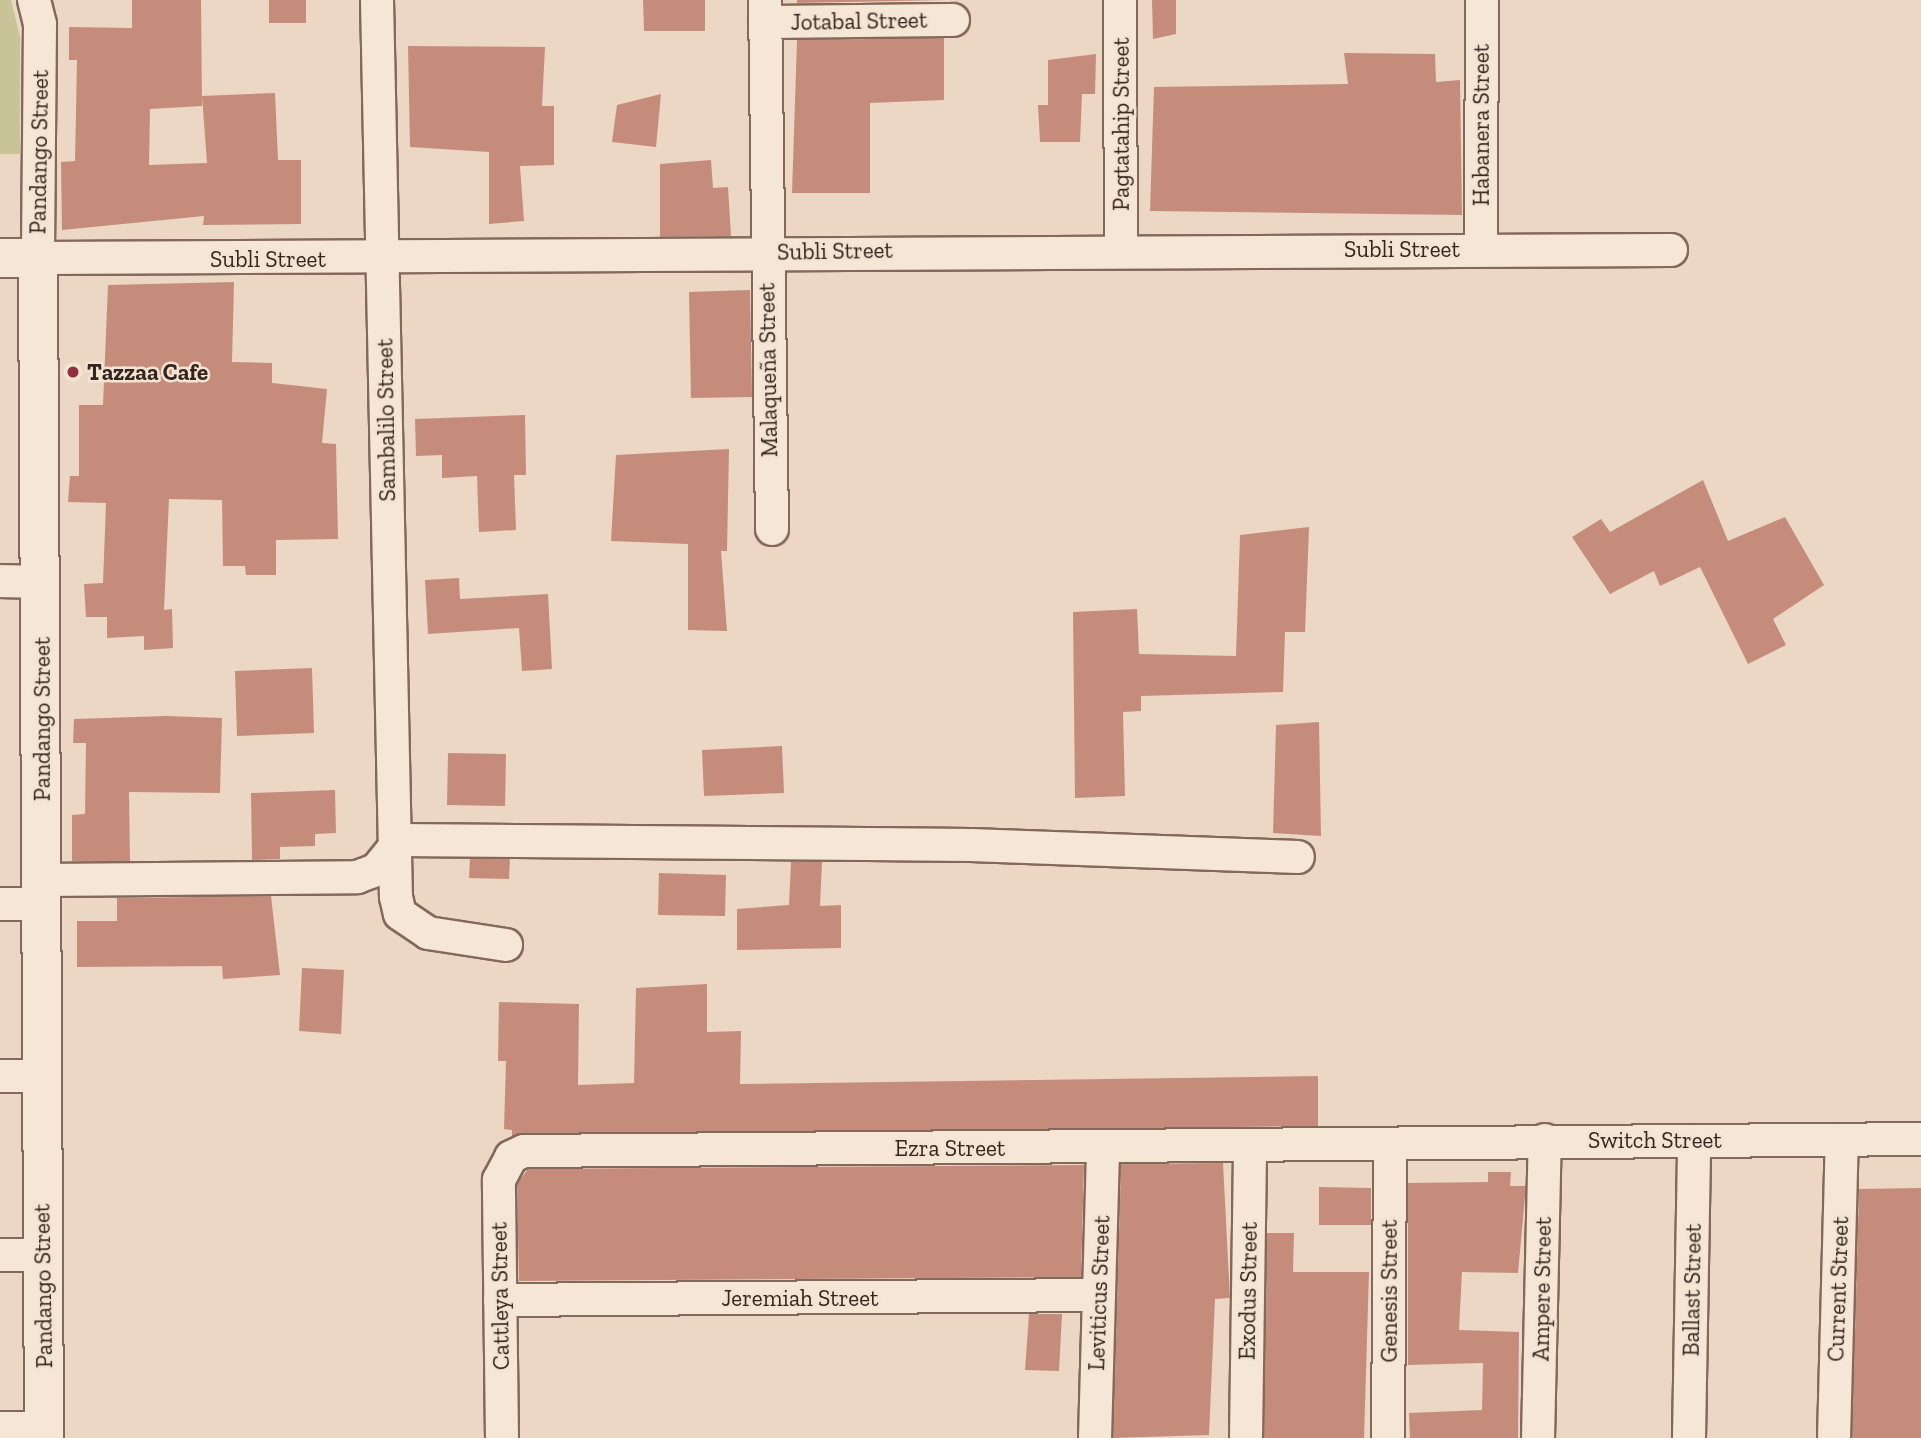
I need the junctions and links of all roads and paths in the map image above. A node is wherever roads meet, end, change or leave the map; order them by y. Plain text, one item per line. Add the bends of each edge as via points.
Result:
1 (34, 0) edge
2 (377, 0) edge
3 (1120, 0) edge
4 (1482, 0) edge
5 (765, 11) edge
6 (953, 20) dead end
7 (1121, 248) junction
8 (1481, 249) junction
9 (1671, 250) dead end
10 (765, 252) junction
11 (0, 258) edge
12 (38, 258) junction
13 (384, 259) junction
14 (772, 529) dead end
15 (0, 581) edge
16 (40, 582) junction
17 (400, 840) junction
18 (1298, 857) dead end
19 (42, 892) junction
20 (0, 904) edge
21 (506, 945) dead end
22 (0, 1076) edge
23 (43, 1076) junction
24 (1921, 1139) edge
25 (1545, 1140) junction
26 (1842, 1140) junction
27 (1694, 1141) junction
28 (1250, 1145) junction
29 (1390, 1145) junction
30 (1103, 1147) junction
31 (511, 1157) joint
32 (0, 1255) edge
33 (41, 1255) junction
34 (1099, 1296) junction
35 (500, 1300) junction
36 (0, 1428) edge
37 (44, 1433) edge
38 (502, 1438) edge
39 (1096, 1438) edge
40 (1246, 1438) edge
41 (1388, 1438) edge
42 (1538, 1438) edge
43 (1689, 1438) edge
44 (1834, 1438) edge

1 - 12 street, Pandango Street via 40,24
2 - 13 street, Sambalilo Street
3 - 7 street, Pagtatahip Street
4 - 8 street, Habanera Street
5 - 6 street, Jotabal Street
5 - 10 street, Malaqueña Street
7 - 8 street, Subli Street
7 - 10 street, Subli Street
8 - 9 street, Subli Street
10 - 13 street, Subli Street
10 - 14 street, Malaqueña Street
11 - 12 street, Subli Street
12 - 13 street, Subli Street
12 - 16 street, Pandango Street
13 - 17 street, Sambalilo Street via 388,634
15 - 16 street
16 - 19 street, Pandango Street
17 - 18 street via 971,845
17 - 19 street via 376,870 357,877
17 - 21 street, Sambalilo Street via 400,914 428,933
19 - 20 street
19 - 23 street, Pandango Street
22 - 23 street
23 - 33 street, Pandango Street
24 - 26 street, Switch Street
25 - 27 street, Switch Street
25 - 29 street, Switch Street
25 - 42 street, Ampere Street
26 - 27 street, Switch Street
26 - 44 street, Current Street
27 - 43 street, Ballast Street
28 - 29 street, Ezra Street
28 - 30 street, Ezra Street
28 - 40 street, Exodus Street
29 - 41 street, Genesis Street
30 - 31 street, Ezra Street via 535,1149
30 - 34 street, Leviticus Street
31 - 35 street, Cattleya Street via 499,1180
32 - 33 street
33 - 37 street, Pandango Street
34 - 35 street, Jeremiah Street
34 - 39 street, Leviticus Street
35 - 38 street, Cattleya Street
36 - 37 street

